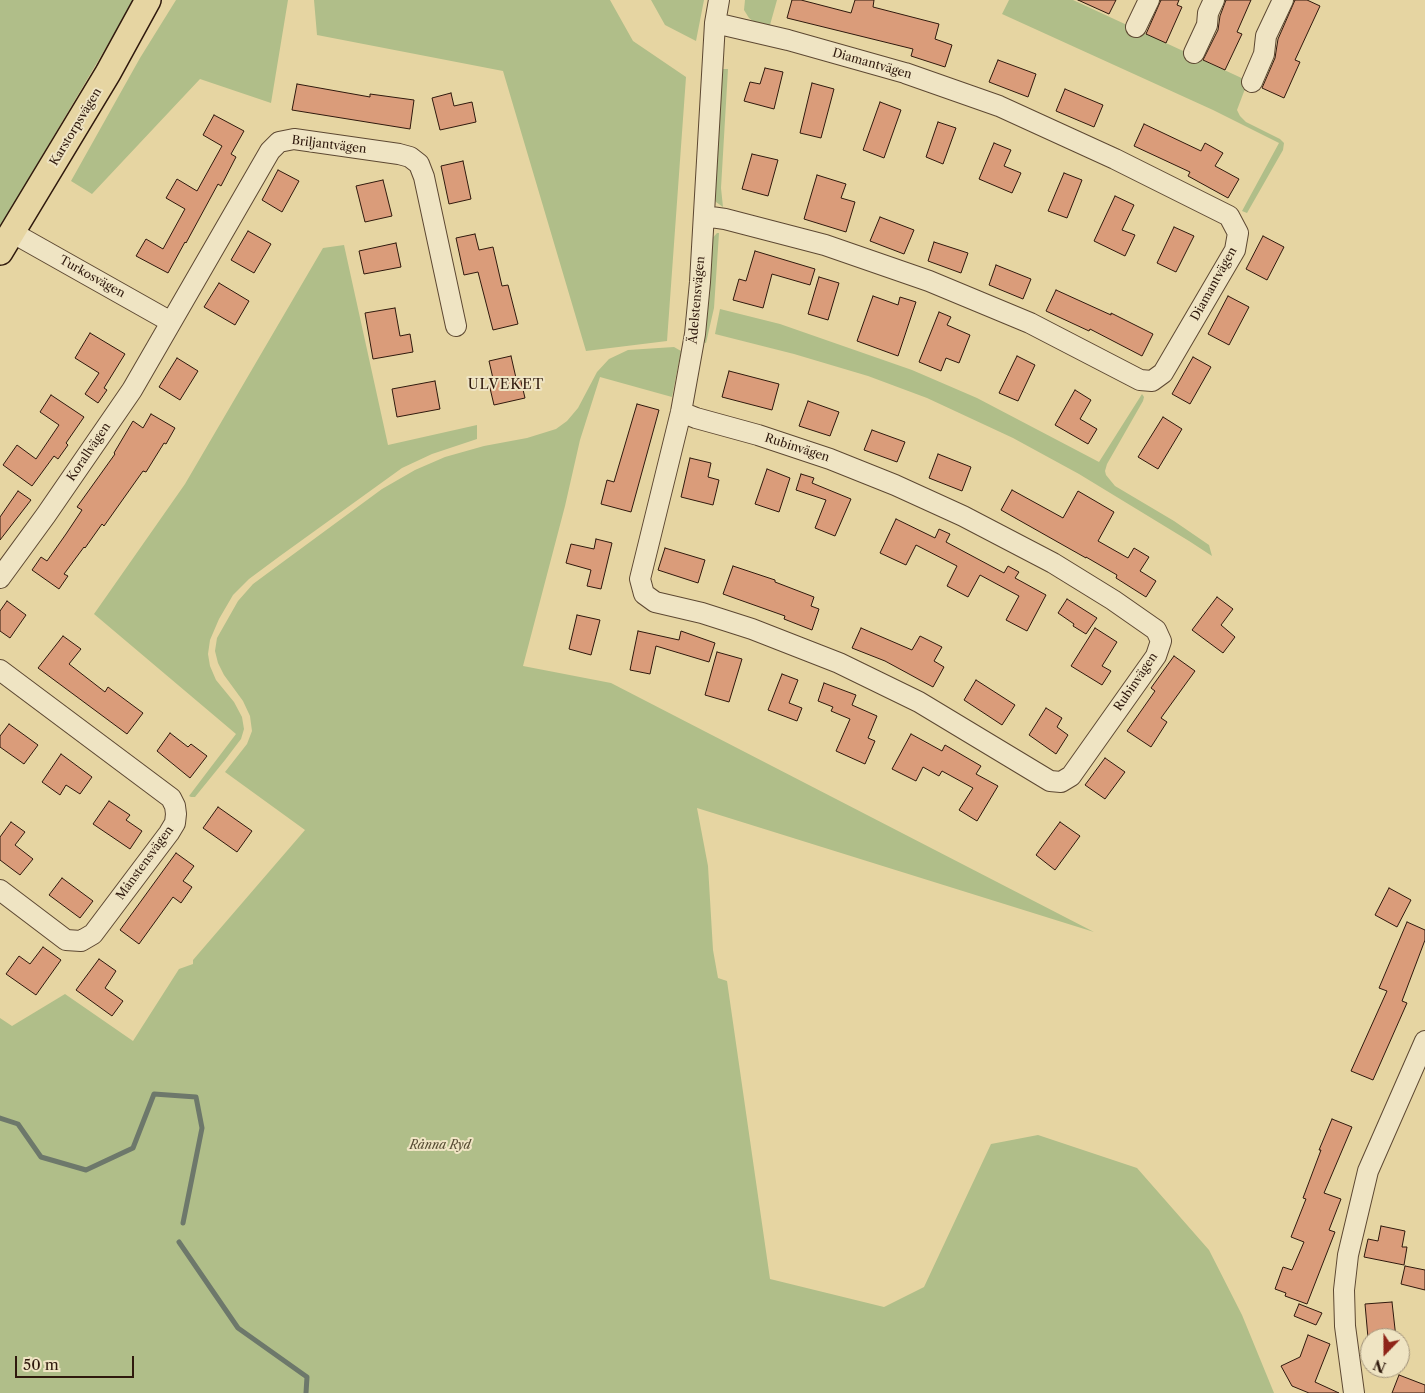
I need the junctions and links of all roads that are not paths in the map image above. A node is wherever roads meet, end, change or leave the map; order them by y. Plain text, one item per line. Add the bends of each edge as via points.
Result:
1 (148, 0) edge
2 (719, 0) edge
3 (1149, 0) edge
4 (1214, 0) edge
5 (1283, 0) edge
6 (715, 23) junction
7 (1136, 26) dead end
8 (1194, 53) dead end
9 (1252, 82) dead end
10 (704, 216) junction
11 (6, 243) edge
12 (171, 322) junction
13 (456, 326) dead end
14 (681, 412) junction
15 (0, 578) edge
16 (644, 594) joint
17 (0, 670) edge
18 (0, 890) edge
19 (1425, 1041) edge
20 (1354, 1393) edge

1 - 11 main road, Karstorpsvägen
2 - 6 street, Ädelstensvägen
3 - 7 street
4 - 8 street
5 - 9 street via 1266,36 1264,54
6 - 10 street, Ädelstensvägen
6 - 10 street, Diamantvägen via 905,73 999,106 1229,216 1238,233 1235,250 1164,373 1152,381 1140,380 1030,323 929,281 825,245
10 - 14 street, Ädelstensvägen via 696,334
11 - 12 street, Turkosvägen
12 - 13 street, Briljantvägen via 270,151 279,142 294,139 399,154 419,164
12 - 15 street, Korallvägen via 132,390
14 - 16 street, Ädelstensvägen via 640,579
14 - 16 street, Rubinvägen via 830,459 963,516 1053,563 1113,600 1156,630 1161,641 1156,656 1071,776 1061,782 1050,781 919,702 840,662 702,613 655,602
17 - 18 street, Månstensvägen via 171,798 176,814 169,833 93,934 81,941 66,940
19 - 20 street via 1368,1171 1348,1255 1344,1290 1345,1326

